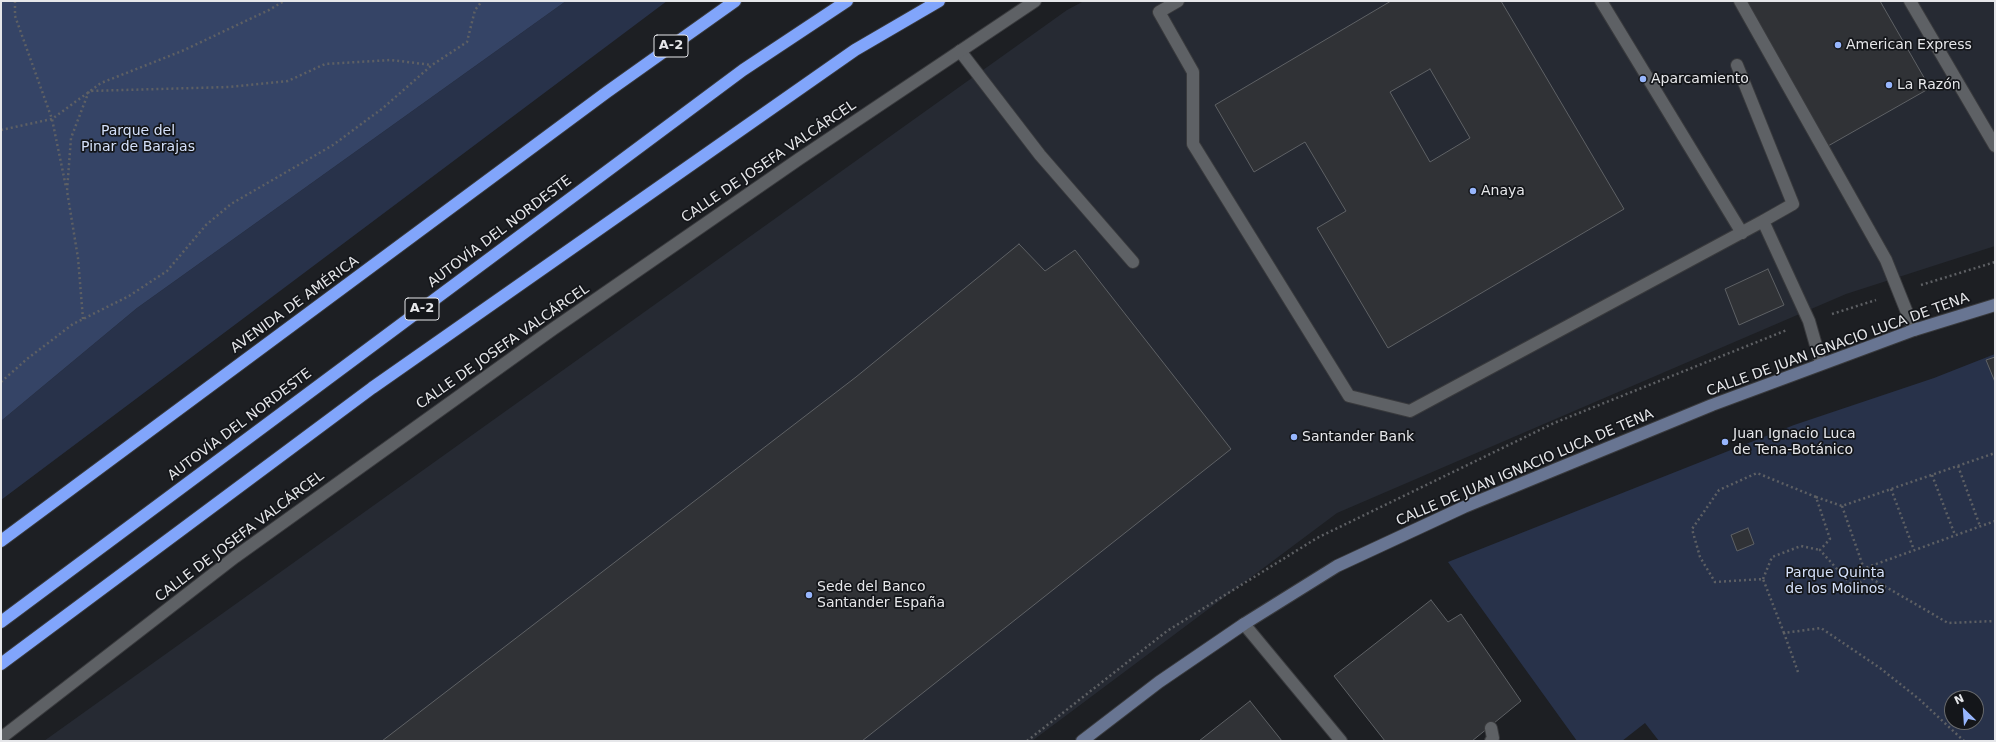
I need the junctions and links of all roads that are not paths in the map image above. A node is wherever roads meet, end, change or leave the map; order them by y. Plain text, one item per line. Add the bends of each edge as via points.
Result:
1 (735, 1) edge
2 (847, 1) edge
3 (940, 1) edge
4 (1035, 1) edge
5 (1178, 1) edge
6 (1601, 1) edge
7 (1740, 1) edge
8 (1910, 1) edge
9 (960, 51) junction
10 (1737, 65) dead end
11 (1995, 146) edge
12 (1763, 221) junction
13 (1742, 233) junction
14 (1134, 262) dead end
15 (1995, 305) edge
16 (1914, 330) junction
17 (1821, 363) junction
18 (1, 541) edge
19 (1, 622) edge
20 (1244, 624) junction
21 (1, 664) edge
22 (1491, 728) dead end
23 (1, 738) edge
24 (1082, 741) edge
25 (1341, 741) edge
26 (1491, 741) edge

1 - 18 highway, AVENIDA DE AMÉRICA / A-2 via 607,92
2 - 19 highway, AUTOVÍA DEL NORDESTE / A-2 via 743,70
3 - 21 highway via 849,55 385,379
4 - 9 street, CALLE DE JOSEFA VALCÁRCEL
5 - 13 street via 1159,12 1193,72 1193,144 1349,396 1410,411
6 - 13 street
7 - 16 street via 1886,260
8 - 11 street
9 - 14 street via 1040,155
9 - 23 street, CALLE DE JOSEFA VALCÁRCEL via 546,334 235,557
10 - 12 street via 1793,204
12 - 13 street
12 - 17 street via 1809,321
15 - 16 street, CALLE DE JUAN IGNACIO LUCA DE TENA
16 - 17 street, CALLE DE JUAN IGNACIO LUCA DE TENA
17 - 20 street, CALLE DE JUAN IGNACIO LUCA DE TENA via 1464,507 1337,566
20 - 24 street, CALLE DE JUAN IGNACIO LUCA DE TENA via 1159,682
20 - 25 street
22 - 26 street

